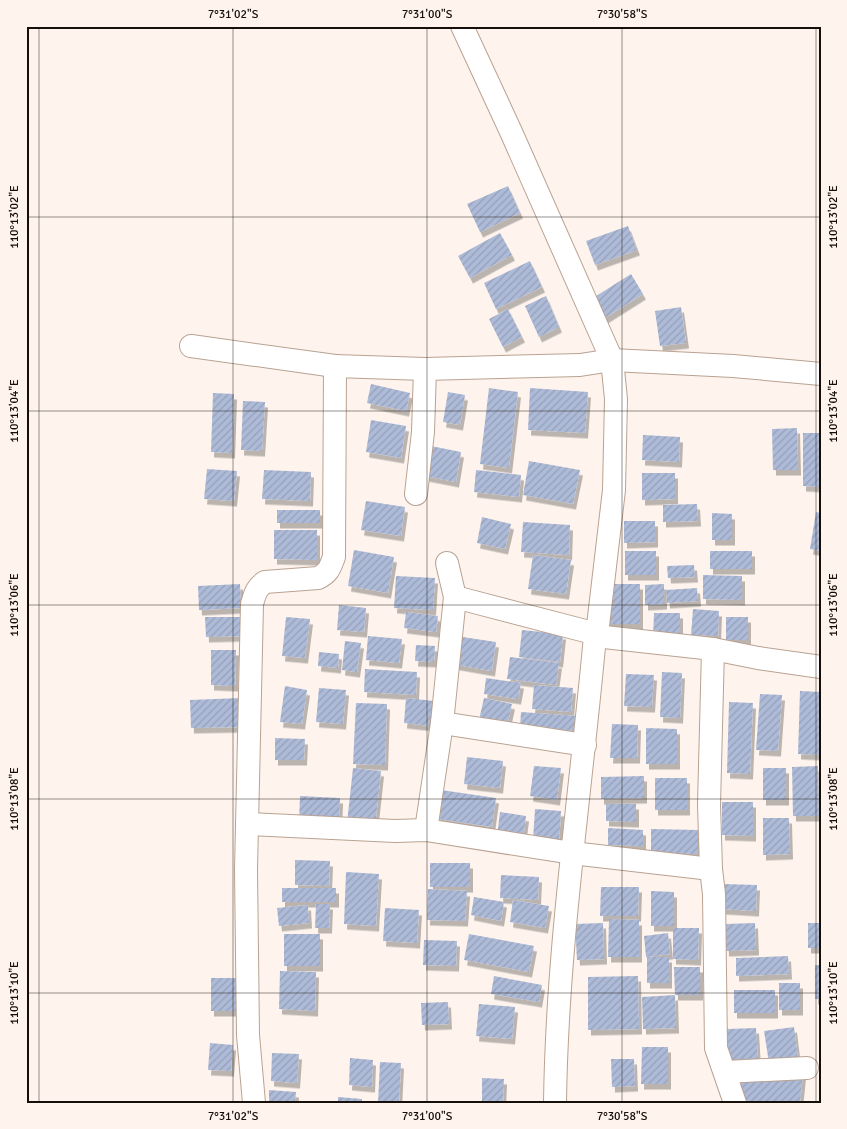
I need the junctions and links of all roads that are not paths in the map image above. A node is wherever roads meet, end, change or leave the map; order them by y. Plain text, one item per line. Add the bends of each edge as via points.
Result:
1 (462, 26) edge
2 (191, 346) dead end
3 (612, 360) junction
4 (335, 366) junction
5 (426, 369) junction
6 (821, 374) edge
7 (416, 494) dead end
8 (447, 563) dead end
9 (455, 597) junction
10 (596, 635) junction
11 (713, 649) junction
12 (821, 667) edge
13 (442, 723) junction
14 (585, 745) junction
15 (247, 824) junction
16 (426, 830) junction
17 (572, 852) junction
18 (710, 869) junction
19 (807, 1068) dead end
20 (725, 1072) junction
21 (254, 1103) edge
22 (555, 1103) edge
23 (736, 1103) edge

1 - 3 street
2 - 4 street
3 - 5 street via 580,365
3 - 6 street
3 - 10 street via 616,399 614,490
4 - 5 street
4 - 15 street via 334,556 330,570 318,578 265,582 259,586 252,604
5 - 7 street
8 - 9 street
9 - 10 street
9 - 13 street
10 - 11 street
10 - 14 street
11 - 12 street
11 - 18 street
13 - 14 street
13 - 16 street
14 - 17 street
15 - 16 street
15 - 21 street via 248,1036
16 - 17 street
17 - 18 street
17 - 22 street via 556,1044
18 - 20 street via 714,894 716,1048
19 - 20 street
20 - 23 street

